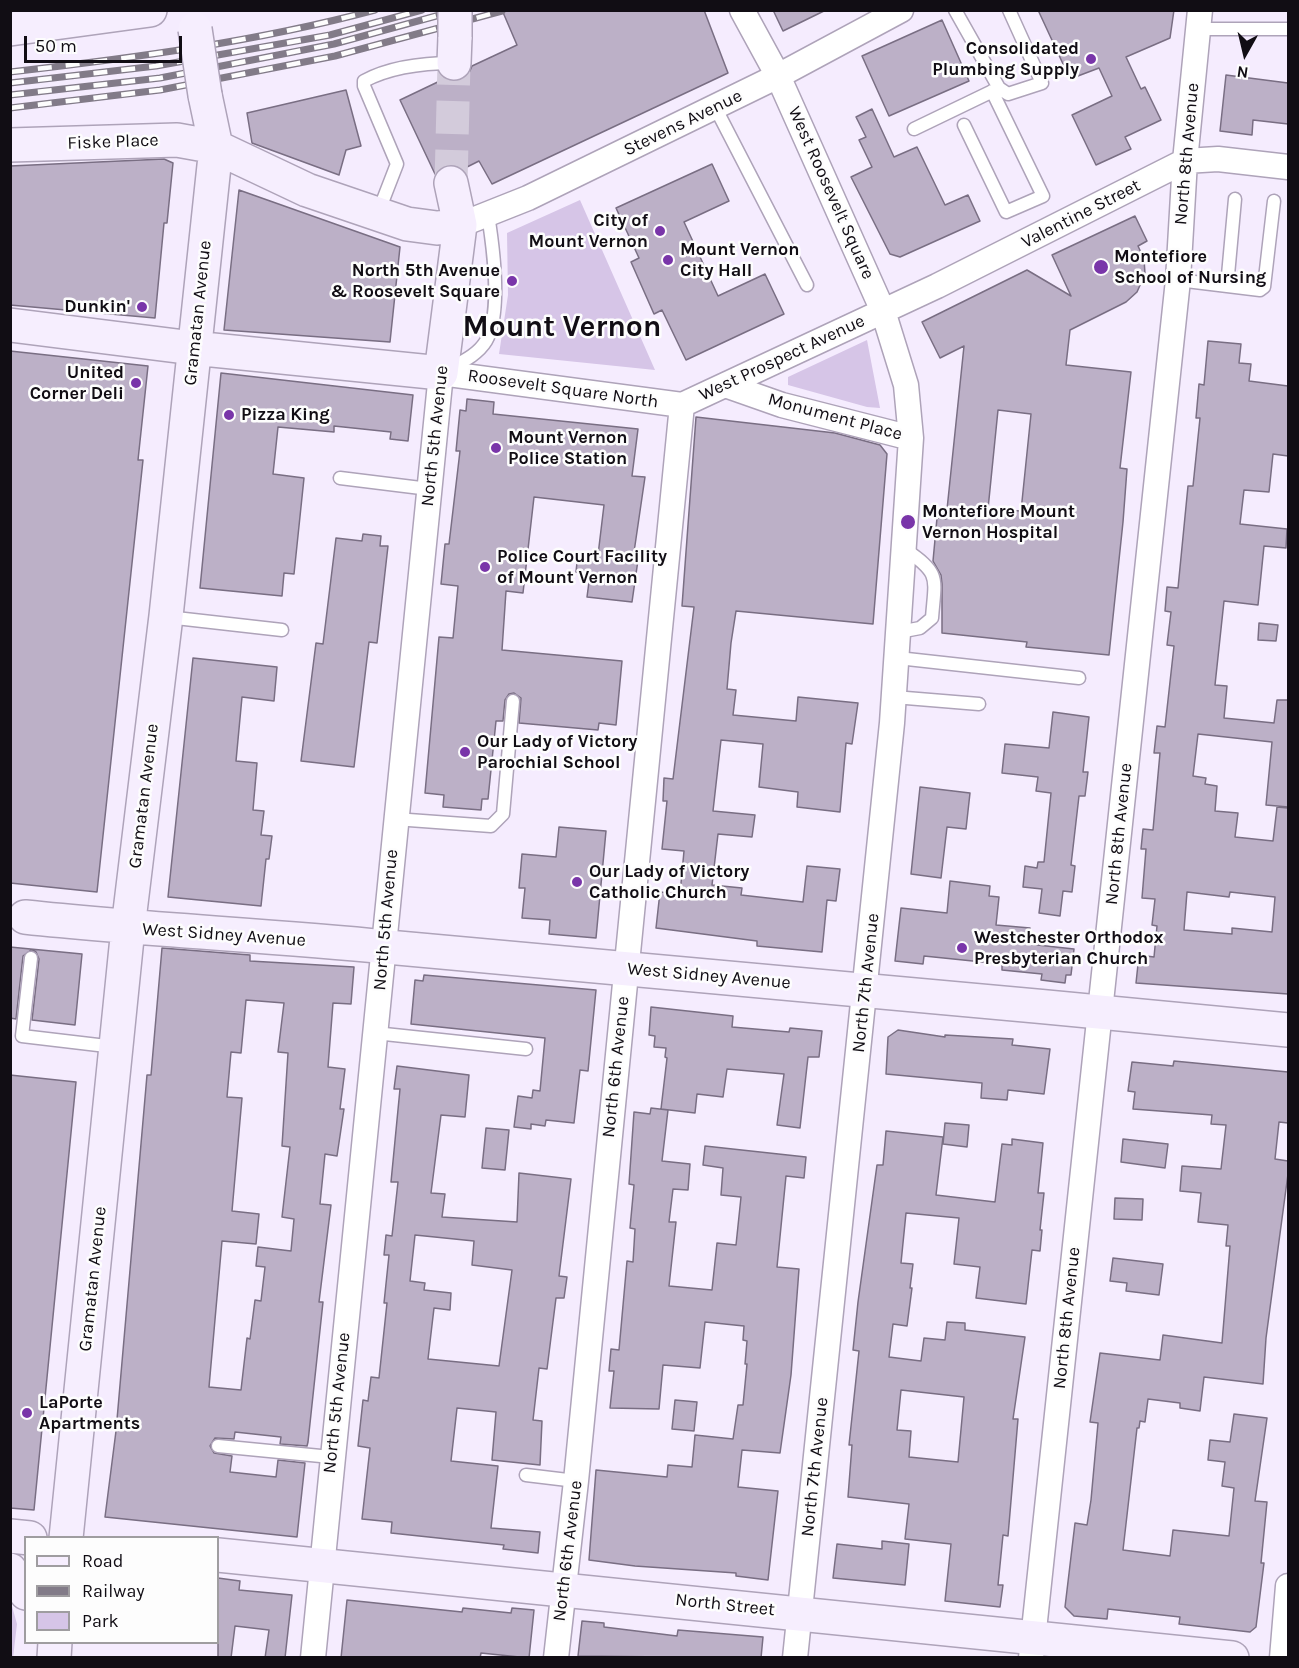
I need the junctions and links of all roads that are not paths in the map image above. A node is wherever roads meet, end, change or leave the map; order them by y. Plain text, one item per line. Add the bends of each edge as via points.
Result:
1 (150, 10) edge
2 (742, 10) edge
3 (901, 10) edge
4 (956, 10) edge
5 (1009, 10) edge
6 (1199, 20) edge
7 (10, 29) edge
8 (1288, 29) edge
9 (195, 32) edge
10 (455, 37) edge
11 (778, 76) junction
12 (995, 89) junction
13 (715, 107) junction
14 (964, 125) dead end
15 (914, 129) dead end
16 (10, 146) edge
17 (216, 147) junction
18 (1185, 161) junction
19 (1288, 167) edge
20 (451, 183) tunnel mouth
21 (1235, 199) dead end
22 (1274, 201) dead end
23 (377, 214) junction
24 (474, 220) junction
25 (1178, 280) junction
26 (807, 285) dead end
27 (1227, 286) junction
28 (883, 311) junction
29 (10, 325) edge
30 (193, 348) junction
31 (441, 373) junction
32 (725, 385) junction
33 (681, 405) junction
34 (911, 438) junction
35 (340, 478) dead end
36 (429, 489) junction
37 (166, 616) junction
38 (282, 630) dead end
39 (898, 658) junction
40 (1079, 678) dead end
41 (894, 697) junction
42 (513, 701) dead end
43 (979, 704) dead end
44 (395, 819) junction
45 (25, 917) dead end
46 (128, 928) junction
47 (384, 946) junction
48 (31, 958) dead end
49 (626, 969) junction
50 (866, 989) junction
51 (1100, 1012) junction
52 (1288, 1030) edge
53 (375, 1033) junction
54 (116, 1047) junction
55 (526, 1050) dead end
56 (218, 1446) dead end
57 (331, 1457) junction
58 (526, 1475) dead end
59 (576, 1481) junction
60 (66, 1536) edge
61 (219, 1555) edge
62 (321, 1565) junction
63 (10, 1570) edge
64 (1288, 1586) edge
65 (562, 1589) junction
66 (24, 1590) edge
67 (800, 1612) junction
68 (1032, 1648) edge
69 (313, 1658) edge
70 (556, 1658) edge
71 (795, 1658) edge
72 (1232, 1658) edge
73 (1282, 1658) edge

1 - 7 street
2 - 11 street, West Roosevelt Square
3 - 11 street, Stevens Avenue
4 - 12 lane
5 - 12 lane via 1042,83 1008,94
6 - 8 lane
6 - 18 street, North 8th Avenue
9 - 17 street, Gramatan Avenue, bridge
10 - 23 lane via 427,63 364,81 397,164
11 - 13 street, Stevens Avenue
11 - 28 street, West Roosevelt Square
12 - 14 lane via 1043,196 1006,212
12 - 15 lane
13 - 24 street, Stevens Avenue
13 - 26 lane
16 - 17 street, Fiske Place via 177,140
17 - 23 street, Fiske Place via 307,190
17 - 30 street, Gramatan Avenue
18 - 19 street, Valentine Street via 1218,159
18 - 25 street, North 8th Avenue
18 - 28 street, Valentine Street
20 - 24 street, North 5th Avenue
21 - 27 lane
22 - 27 lane via 1264,287 1260,290
23 - 24 street, Fiske Place via 436,228
24 - 31 street, North 5th Avenue
24 - 31 lane via 495,284 492,320 486,340 474,354
25 - 27 lane
25 - 51 street, North 8th Avenue
28 - 32 street, West Prospect Avenue
28 - 34 street, North 7th Avenue via 906,385
29 - 30 street, Roosevelt Square North
30 - 31 street, Roosevelt Square North
30 - 37 street, Gramatan Avenue
31 - 33 street, Roosevelt Square North
31 - 36 street, North 5th Avenue
32 - 33 street, West Prospect Avenue
32 - 34 street, Monument Place via 782,405
33 - 49 street, North 6th Avenue
34 - 39 street, North 7th Avenue
35 - 36 lane
36 - 44 street, North 5th Avenue
37 - 38 lane
37 - 46 street, Gramatan Avenue
39 - 40 lane
39 - 41 street, North 7th Avenue
41 - 43 lane
41 - 50 street, North 7th Avenue
42 - 44 lane via 503,814 491,826
44 - 47 street, North 5th Avenue
45 - 46 street, West Sidney Avenue
46 - 47 street, West Sidney Avenue
46 - 54 street, Gramatan Avenue
47 - 49 street, West Sidney Avenue
47 - 53 street, North 5th Avenue
48 - 54 lane via 22,1036
49 - 50 street, West Sidney Avenue
49 - 59 street, North 6th Avenue
50 - 51 street, West Sidney Avenue
50 - 67 street, North 7th Avenue
51 - 52 street, West Sidney Avenue
51 - 68 street, North 8th Avenue
53 - 55 lane
53 - 57 street, North 5th Avenue
54 - 60 street, Gramatan Avenue
56 - 57 lane
57 - 62 street, North 5th Avenue
58 - 59 lane
59 - 65 street, North 6th Avenue
61 - 62 street, North Street
62 - 65 street, North Street
62 - 69 street, North 5th Avenue
63 - 66 street
64 - 73 street
65 - 67 street, North Street
65 - 70 street, North 6th Avenue
67 - 68 street, North Street
67 - 71 street, North 7th Avenue
68 - 72 street, North Street

